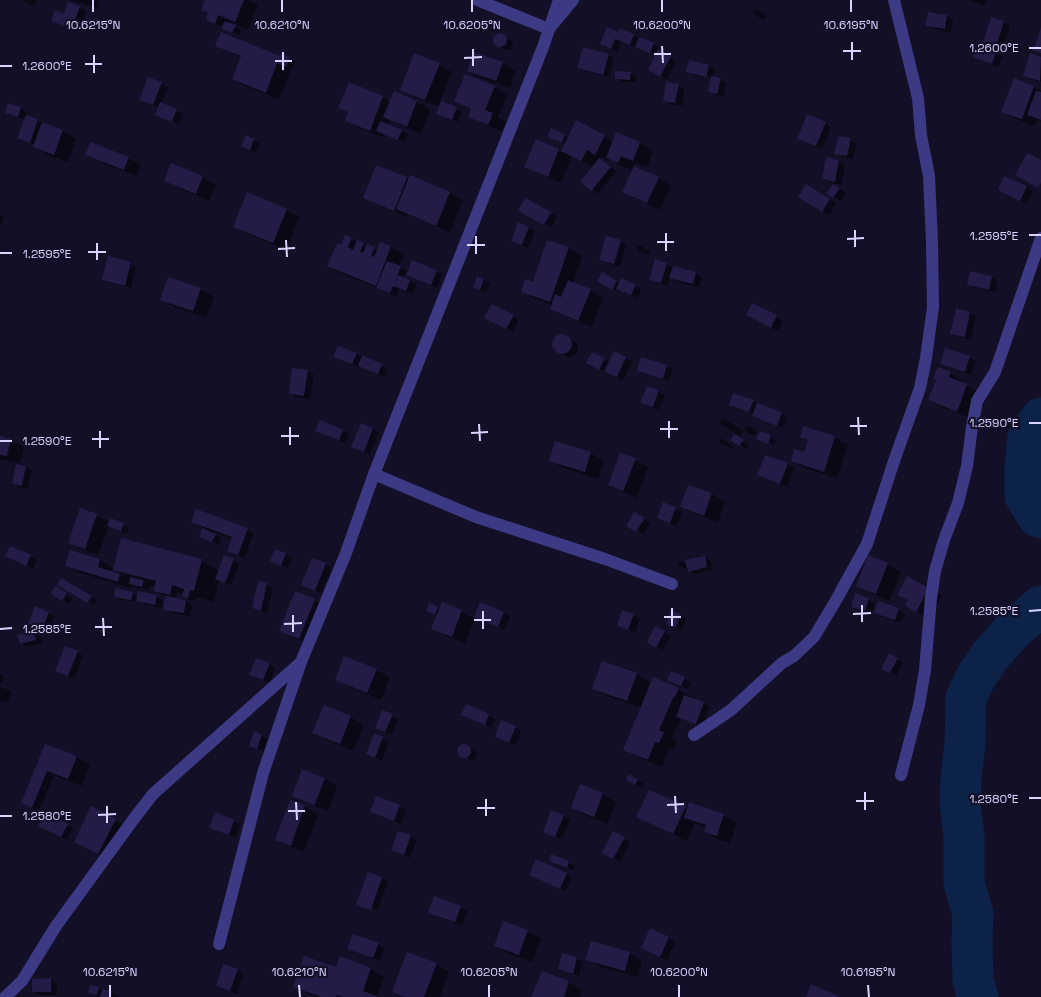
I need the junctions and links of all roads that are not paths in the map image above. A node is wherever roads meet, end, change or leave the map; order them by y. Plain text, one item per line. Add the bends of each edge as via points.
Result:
1 (477, 0) edge
2 (559, 0) edge
3 (573, 0) edge
4 (894, 0) edge
5 (549, 29) junction
6 (1041, 238) edge
7 (374, 474) junction
8 (672, 584) dead end
9 (301, 662) junction
10 (694, 735) dead end
11 (902, 775) dead end
12 (220, 944) dead end
13 (5, 997) edge

1 - 5 street
2 - 5 street
3 - 5 street
4 - 10 street via 918,98 928,176 933,307 920,388 868,544 814,637 731,710
5 - 7 street
6 - 11 street via 994,372 977,401 965,475 936,571 925,670
7 - 8 street via 476,518
7 - 9 street
9 - 12 street via 263,773
9 - 13 street via 153,794 56,926 22,981

